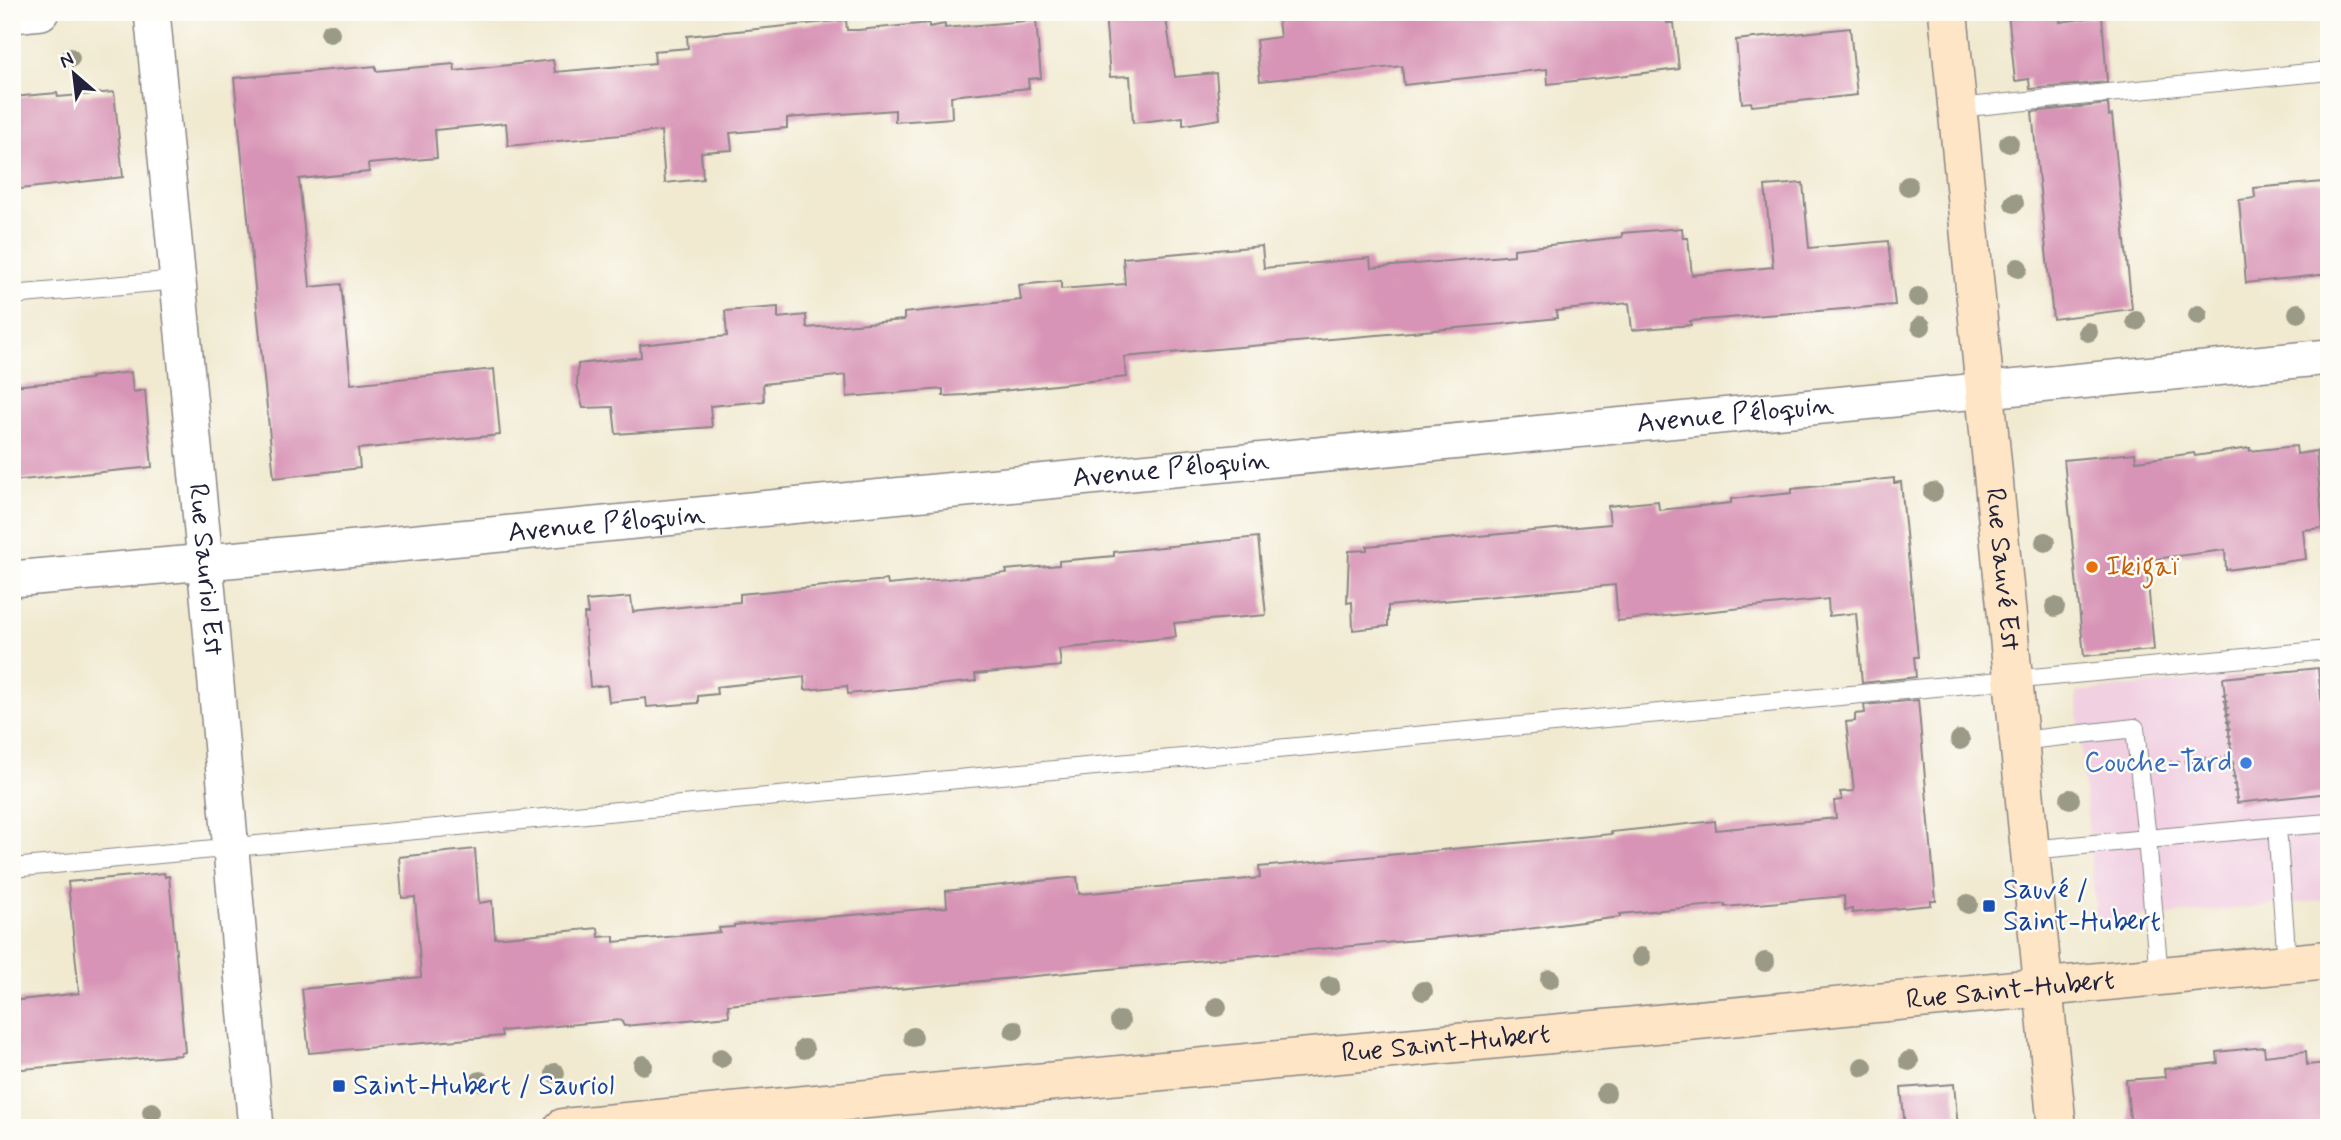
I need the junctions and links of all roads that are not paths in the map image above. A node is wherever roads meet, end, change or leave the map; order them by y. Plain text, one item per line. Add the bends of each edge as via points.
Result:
1 (41, 12) edge
2 (152, 12) edge
3 (1948, 12) edge
4 (12, 15) edge
5 (2329, 71) edge
6 (1957, 108) junction
7 (178, 280) junction
8 (12, 295) edge
9 (2329, 357) edge
10 (1985, 391) junction
11 (205, 562) junction
12 (12, 579) edge
13 (2329, 650) edge
14 (2013, 680) junction
15 (2019, 741) junction
16 (2329, 823) edge
17 (2277, 827) junction
18 (2147, 839) junction
19 (231, 846) junction
20 (2030, 850) junction
21 (12, 868) edge
22 (2329, 960) edge
23 (2287, 964) junction
24 (2159, 976) junction
25 (2043, 987) junction
26 (256, 1128) edge
27 (564, 1128) edge
28 (2057, 1128) edge

1 - 4 street
2 - 7 street, Rue Sauriol Est
3 - 6 main road, Rue Sauvé Est
5 - 6 lane
6 - 10 main road, Rue Sauvé Est
7 - 8 lane
7 - 11 street, Rue Sauriol Est
9 - 10 street, Avenue Péloquin
10 - 11 street, Avenue Péloquin
10 - 14 main road, Rue Sauvé Est
11 - 12 street, Avenue Péloquin
11 - 19 street, Rue Sauriol Est
13 - 14 lane
14 - 15 main road, Rue Sauvé Est
14 - 19 lane
15 - 18 lane via 2135,728
15 - 20 main road, Rue Sauvé Est
16 - 17 lane
17 - 18 lane
17 - 23 lane
18 - 20 lane
18 - 24 lane
19 - 21 lane
19 - 26 street, Rue Sauriol Est
20 - 25 main road, Rue Sauvé Est
22 - 23 main road, Rue Saint-Hubert
23 - 24 main road, Rue Saint-Hubert
24 - 25 main road, Rue Saint-Hubert
25 - 27 main road, Rue Saint-Hubert
25 - 28 main road, Rue Sauvé Est

